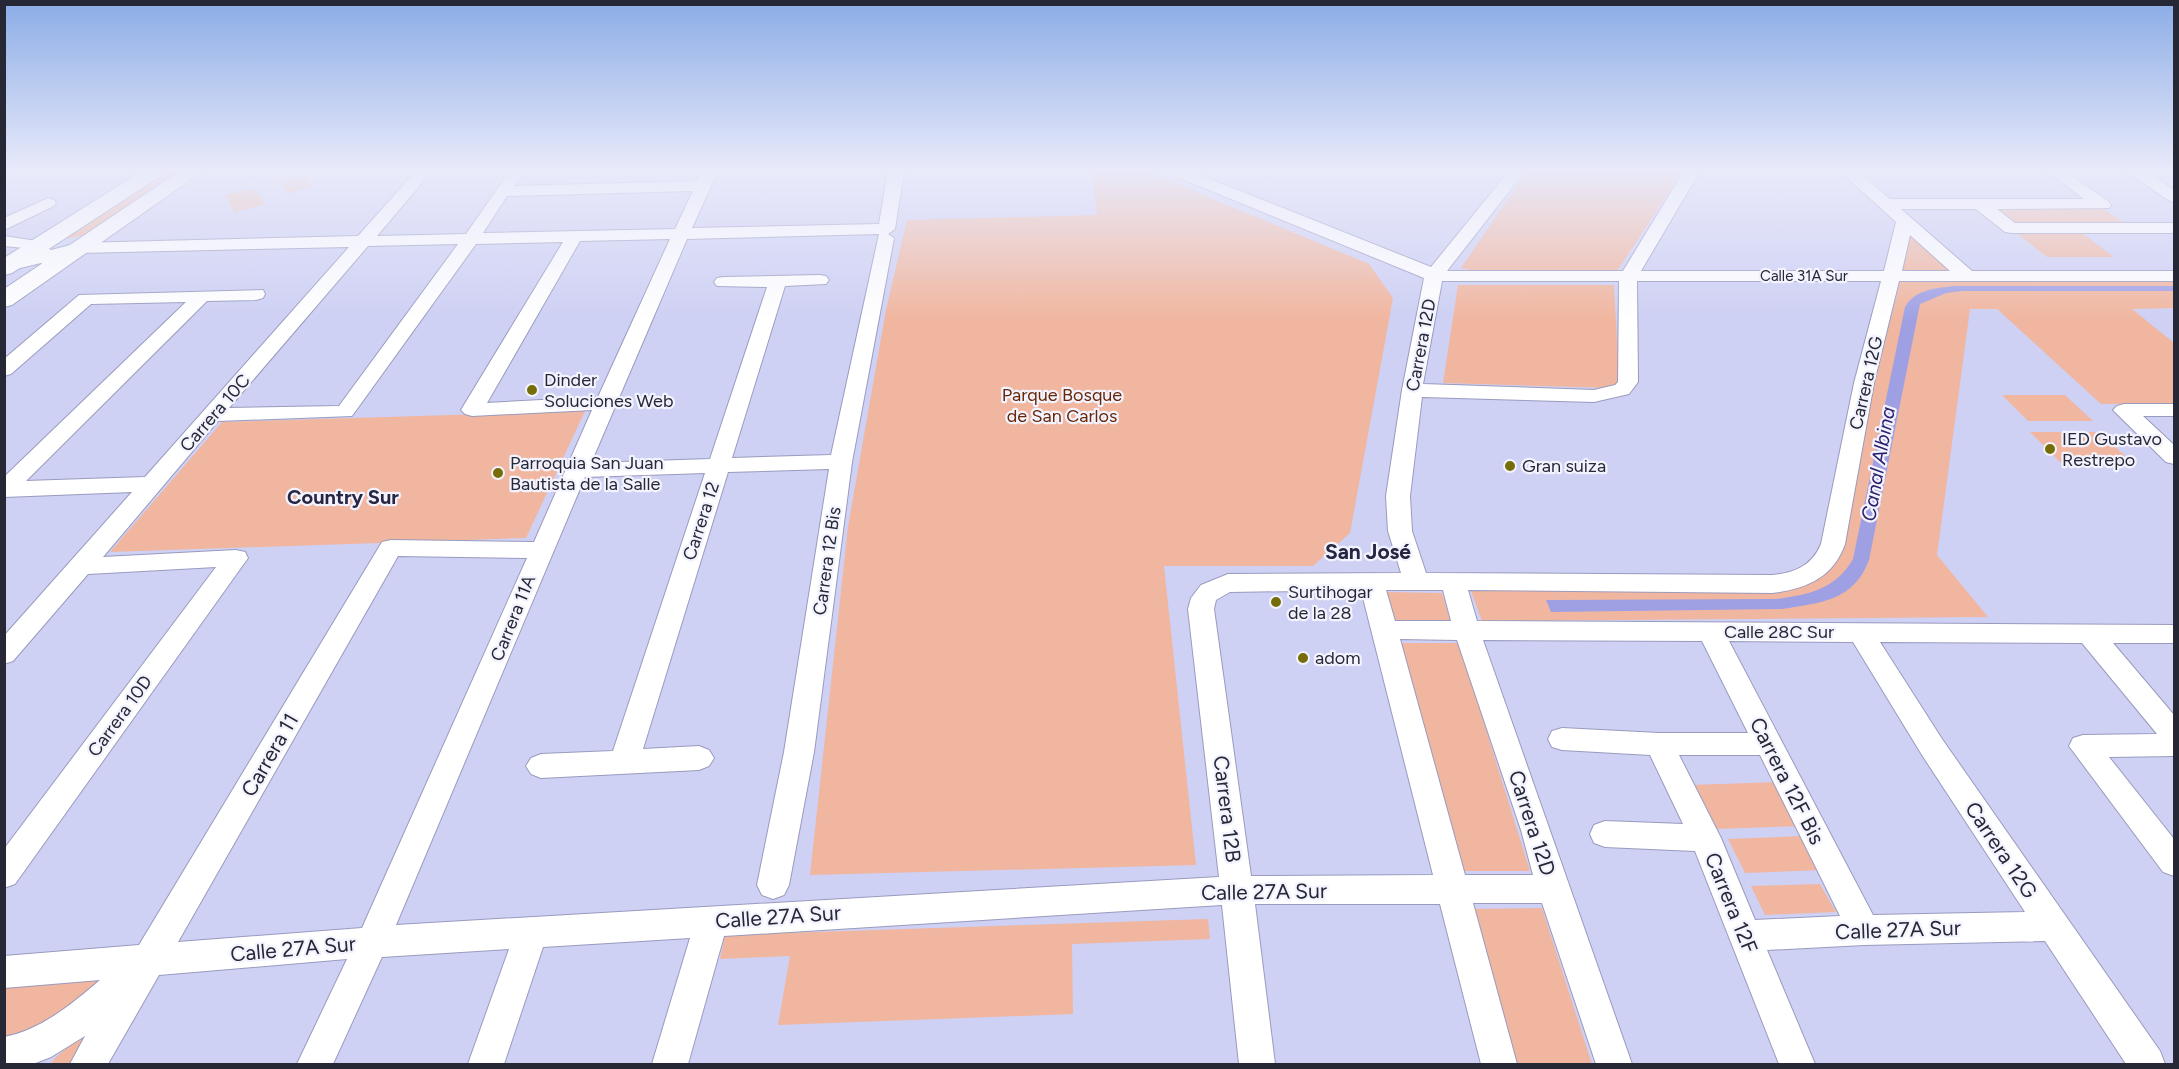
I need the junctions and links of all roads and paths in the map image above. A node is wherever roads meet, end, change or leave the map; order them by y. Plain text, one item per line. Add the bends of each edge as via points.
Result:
1 (91, 221) edge
2 (118, 221) edge
3 (380, 221) edge
4 (483, 221) edge
5 (688, 221) edge
6 (888, 221) edge
7 (1300, 221) edge
8 (1477, 221) edge
9 (1662, 221) edge
10 (2002, 221) edge
11 (2127, 221) edge
12 (1905, 222) joint
13 (2137, 228) junction
14 (2175, 228) edge
15 (683, 233) junction
16 (886, 233) junction
17 (574, 236) junction
18 (471, 239) junction
19 (4, 241) edge
20 (362, 241) junction
21 (78, 248) junction
22 (43, 258) junction
23 (5, 267) edge
24 (1434, 275) junction
25 (1966, 275) junction
26 (1893, 276) junction
27 (2175, 276) edge
28 (1628, 277) junction
29 (819, 280) dead end
30 (778, 281) junction
31 (723, 282) dead end
32 (256, 294) dead end
33 (202, 296) junction
34 (4, 300) edge
35 (4, 370) edge
36 (1412, 390) junction
37 (607, 403) junction
38 (2175, 410) edge
39 (213, 415) junction
40 (2175, 457) edge
41 (841, 462) junction
42 (719, 465) junction
43 (577, 470) junction
44 (154, 484) junction
45 (5, 489) edge
46 (541, 550) junction
47 (82, 566) junction
48 (1416, 581) junction
49 (1453, 581) junction
50 (1372, 584) junction
51 (1384, 630) junction
52 (1467, 631) junction
53 (1711, 632) junction
54 (1860, 632) junction
55 (2088, 632) junction
56 (2175, 633) edge
57 (4, 654) edge
58 (2175, 734) edge
59 (1562, 739) dead end
60 (1659, 744) junction
61 (1767, 744) junction
62 (2175, 745) edge
63 (699, 758) dead end
64 (624, 762) junction
65 (541, 766) dead end
66 (1605, 834) dead end
67 (1706, 838) junction
68 (2175, 862) edge
69 (4, 874) edge
70 (773, 885) dead end
71 (1553, 889) junction
72 (1237, 890) junction
73 (1452, 890) junction
74 (711, 922) junction
75 (2052, 926) junction
76 (1864, 930) junction
77 (531, 933) junction
78 (1744, 936) junction
79 (374, 942) junction
80 (149, 961) junction
81 (4, 972) edge
82 (14, 1058) edge
83 (88, 1065) edge
84 (315, 1065) edge
85 (486, 1065) edge
86 (670, 1065) edge
87 (1257, 1065) edge
88 (1499, 1065) edge
89 (1614, 1065) edge
90 (1797, 1065) edge
91 (2146, 1065) edge

1 - 22 main road
2 - 21 main road
3 - 20 street, Carrera 10C
4 - 18 street
5 - 15 street, Carrera 11A
6 - 16 street, Carrera 12 Bis
7 - 24 street, Calle 31A Sur
8 - 24 street, Carrera 12D
9 - 28 street
10 - 13 street via 2011,228
11 - 13 street
12 - 25 street
12 - 26 street, Carrera 12G
13 - 14 street
15 - 16 street
15 - 17 street
15 - 37 street, Carrera 11A
16 - 41 street, Carrera 12 Bis
17 - 18 street
17 - 37 street via 472,410
18 - 20 street
18 - 39 street via 345,412
19 - 22 street
20 - 21 street
20 - 39 street, Carrera 10C
21 - 22 main road
22 - 23 main road
22 - 34 main road
24 - 28 street, Calle 31A Sur
24 - 36 street, Carrera 12D
25 - 26 street, Calle 31A Sur
25 - 27 street, Calle 31A Sur
26 - 28 street, Calle 31A Sur
26 - 49 street, Carrera 12G via 1864,383 1831,552 1810,574 1788,583 1772,584
28 - 36 street via 1628,382 1622,390 1594,396
29 - 30 street
30 - 31 street
30 - 42 street, Carrera 12
32 - 33 street
33 - 35 street via 86,299
33 - 45 street
36 - 48 street, Carrera 12D via 1398,496 1400,531
37 - 43 street, Carrera 11A
38 - 40 street via 2124,410
39 - 44 street, Carrera 10C
41 - 42 street
41 - 70 street, Carrera 12 Bis via 799,752
42 - 43 street
42 - 64 street, Carrera 12
43 - 46 street, Carrera 11A
44 - 45 street
44 - 47 street, Carrera 10C
46 - 79 street, Carrera 11A
46 - 80 street, Carrera 11 via 391,548
47 - 57 street, Carrera 10C
47 - 69 street, Carrera 10D via 236,558
48 - 49 street
48 - 50 street
49 - 52 street, Carrera 12D
50 - 51 street
50 - 72 street, Carrera 12B via 1228,583 1208,591 1202,599
51 - 52 street, Calle 28C Sur
51 - 73 street
52 - 53 street, Calle 28C Sur
52 - 71 street, Carrera 12D
53 - 54 street, Calle 28C Sur
53 - 61 street, Carrera 12F Bis
54 - 55 street, Calle 28C Sur
54 - 75 street, Carrera 12G
55 - 56 street, Calle 28C Sur
55 - 58 street
59 - 60 street
60 - 61 street
60 - 67 street, Carrera 12F
61 - 76 street, Carrera 12F Bis
62 - 68 street via 2083,746
63 - 64 street
64 - 65 street
66 - 67 street
67 - 78 street, Carrera 12F
71 - 73 street, Calle 27A Sur
71 - 89 street, Carrera 12D
72 - 73 street, Calle 27A Sur
72 - 74 street, Calle 27A Sur
72 - 87 street, Carrera 12B
73 - 88 street
74 - 77 street, Calle 27A Sur
74 - 86 street
75 - 76 street, Calle 27A Sur
75 - 91 street, Carrera 12G
76 - 78 street, Calle 27A Sur
77 - 79 street, Calle 27A Sur
77 - 85 street
78 - 90 street, Carrera 12F
79 - 80 street, Calle 27A Sur
79 - 84 street, Carrera 11A
80 - 81 street, Calle 27A Sur
80 - 82 street, Carrera 11 via 79,1018
80 - 83 street, Carrera 11

